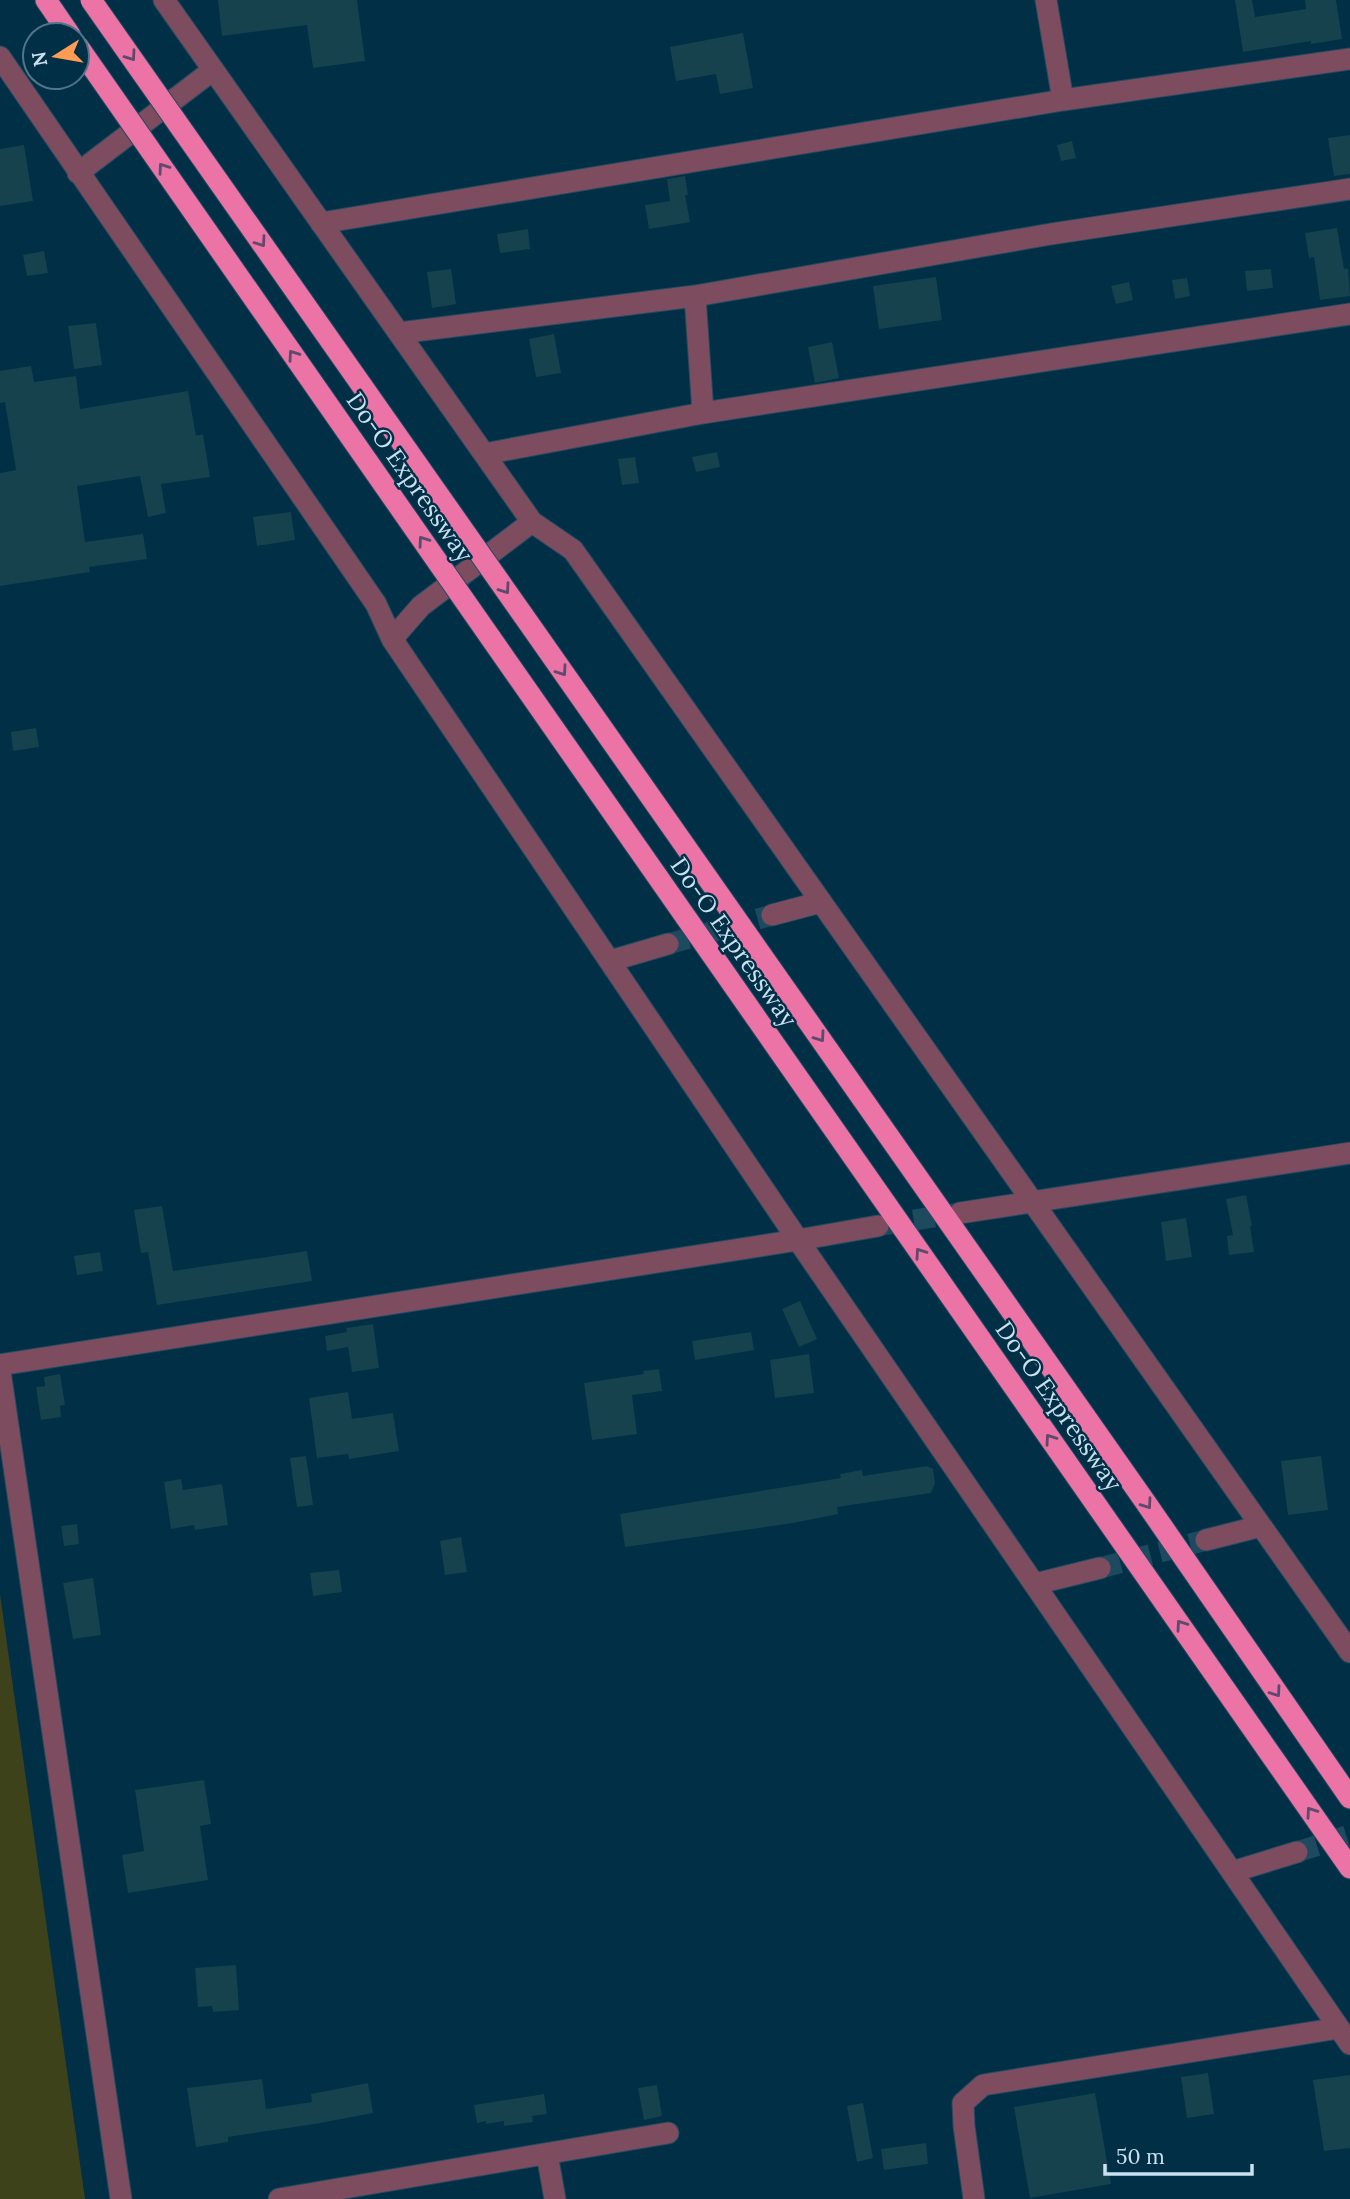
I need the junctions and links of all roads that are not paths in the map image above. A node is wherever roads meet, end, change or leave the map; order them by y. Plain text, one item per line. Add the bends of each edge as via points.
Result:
1 (46, 0) edge
2 (91, 0) edge
3 (164, 0) edge
4 (1046, 0) edge
5 (60, 21) edge
6 (0, 57) edge
7 (1350, 59) edge
8 (91, 65) edge
9 (213, 70) junction
10 (1063, 100) junction
11 (78, 173) junction
12 (1350, 189) edge
13 (321, 223) junction
14 (695, 296) junction
15 (1350, 314) edge
16 (399, 333) junction
17 (703, 412) junction
18 (484, 454) junction
19 (532, 522) junction
20 (393, 639) junction
21 (821, 902) junction
22 (772, 915) tunnel mouth
23 (668, 944) tunnel mouth
24 (610, 961) junction
25 (1350, 1153) edge
26 (1033, 1203) junction
27 (960, 1213) tunnel mouth
28 (878, 1226) tunnel mouth
29 (798, 1240) junction
30 (0, 1365) edge
31 (0, 1371) edge
32 (1261, 1526) junction
33 (1206, 1541) tunnel mouth
34 (1100, 1568) tunnel mouth
35 (1035, 1584) junction
36 (1350, 1652) edge
37 (1350, 1798) edge
38 (1297, 1852) tunnel mouth
39 (1350, 1868) edge
40 (1232, 1872) junction
41 (1345, 2036) edge
42 (668, 2133) dead end
43 (547, 2154) junction
44 (121, 2199) edge
45 (279, 2199) edge
46 (555, 2199) edge
47 (974, 2199) edge

1 - 5 highway
2 -> 37 highway, Do-O Expressway, bridge
3 - 9 street
4 - 10 street
6 - 11 street
7 - 10 street
39 -> 8 highway, Do-O Expressway, bridge
9 - 11 street
9 - 13 street
10 - 13 street
11 - 20 street via 376,604
12 - 14 street via 1038,236
13 - 16 street
14 - 16 street
14 - 17 street
15 - 17 street
16 - 18 street
17 - 18 street
18 - 19 street
19 - 20 street via 421,606
19 - 21 street via 573,550
20 - 24 street
21 - 22 street
21 - 26 street
23 - 24 street
24 - 29 street
25 - 26 street
26 - 27 street
26 - 32 street
28 - 29 street
29 - 30 street
29 - 35 street
31 - 44 street
32 - 33 street
32 - 36 street
34 - 35 street
35 - 40 street
38 - 40 street
40 - 41 street
41 - 47 street via 983,2085 963,2103
42 - 43 street
43 - 45 street
43 - 46 street

